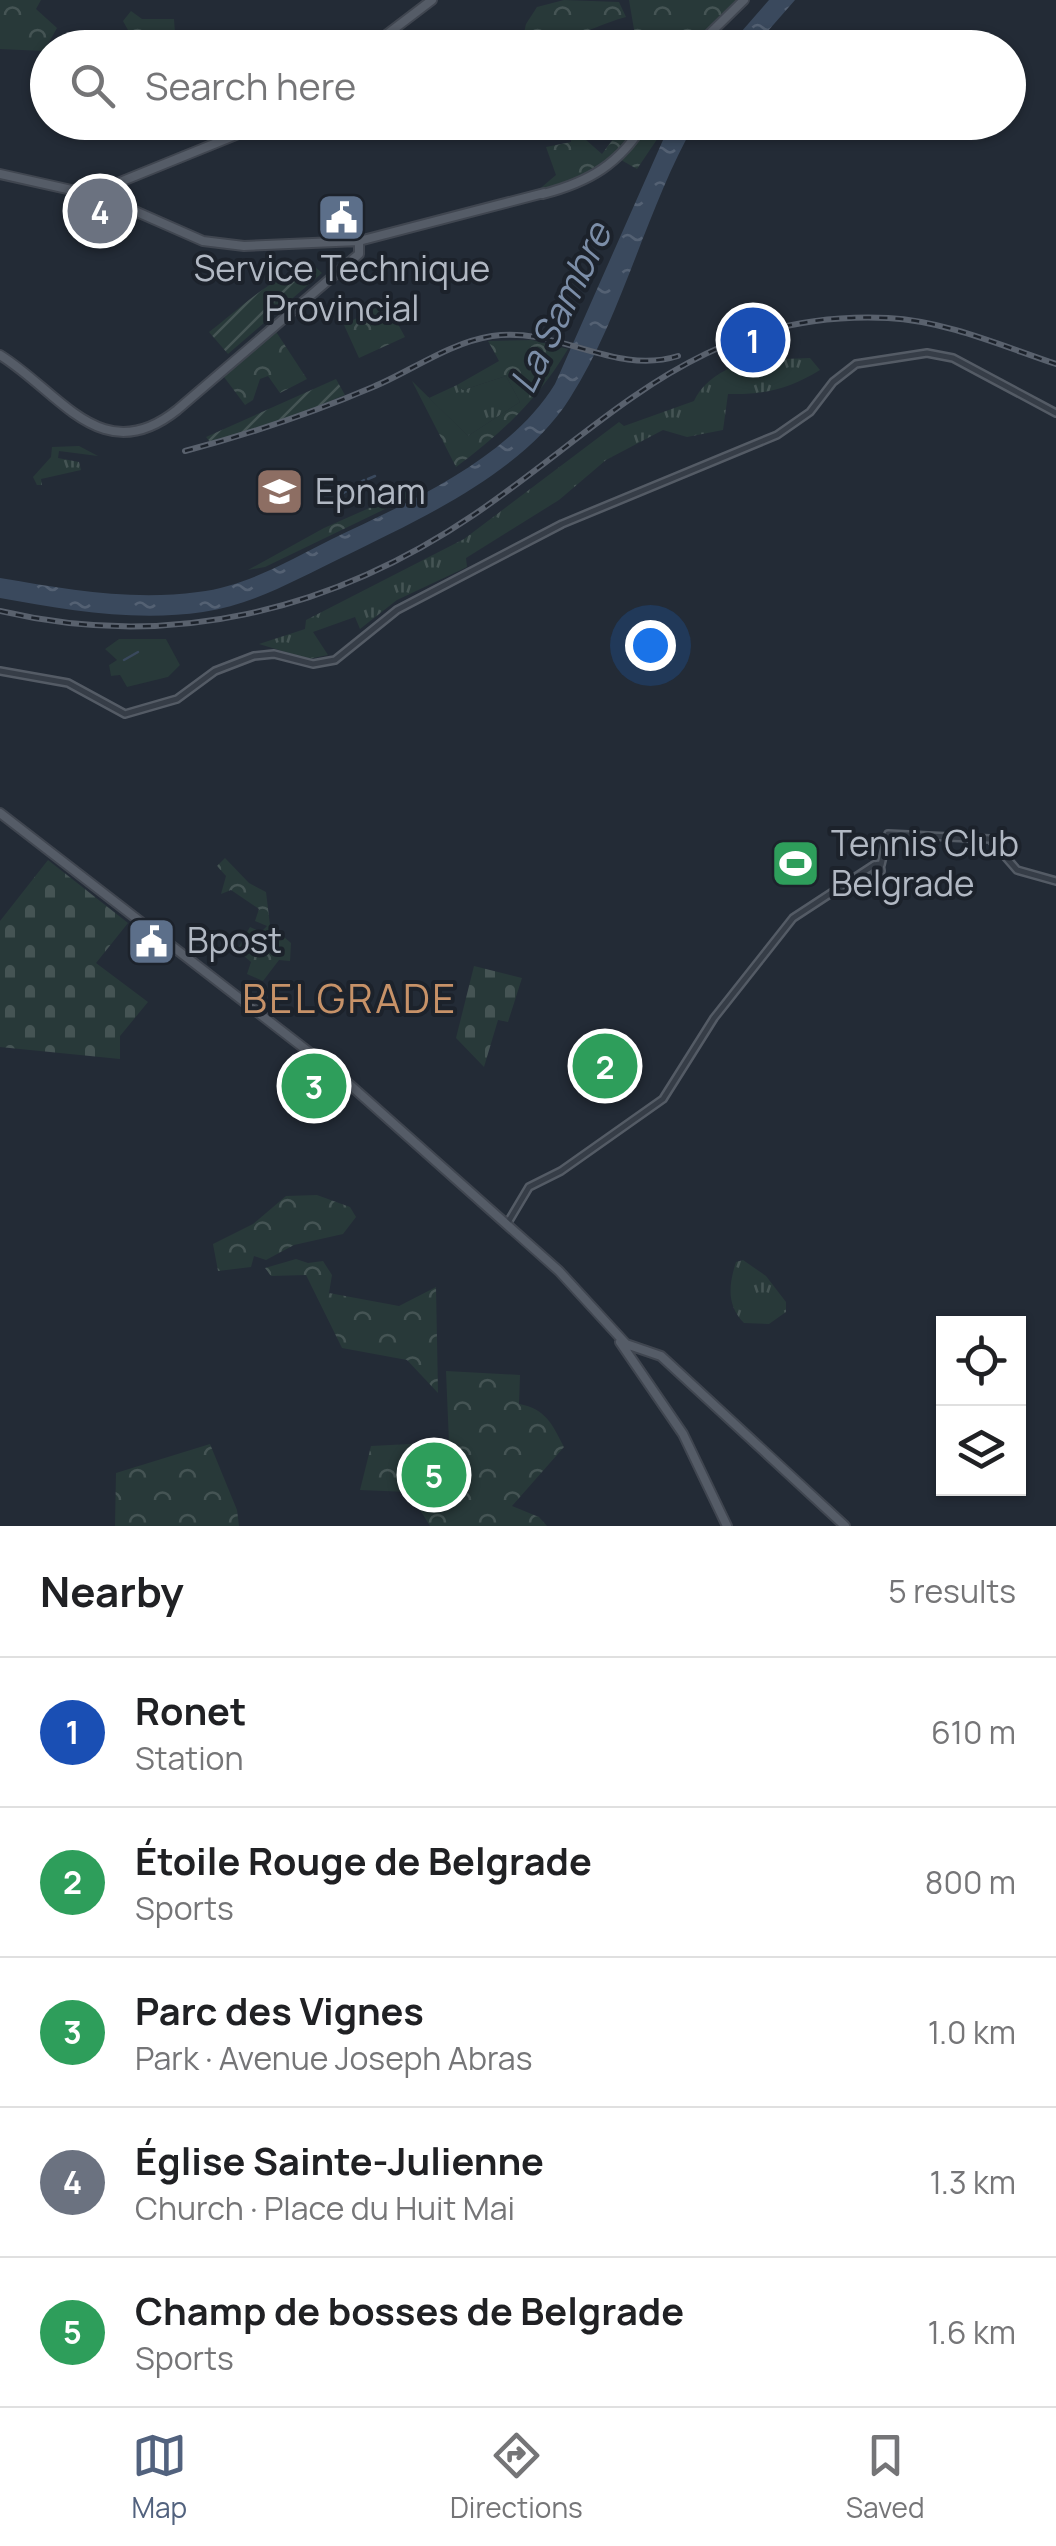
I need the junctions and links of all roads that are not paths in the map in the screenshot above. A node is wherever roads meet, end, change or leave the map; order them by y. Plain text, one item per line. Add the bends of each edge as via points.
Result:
1 (432, 0) edge
2 (744, 0) edge
3 (393, 30) edge
4 (713, 30) edge
5 (224, 140) edge
6 (631, 140) edge
7 (0, 174) edge
8 (106, 193) junction
9 (360, 245) junction
10 (348, 249) junction
11 (0, 355) edge
12 (1056, 413) edge
13 (0, 671) edge
14 (0, 813) edge
15 (1056, 881) edge
16 (507, 1224) junction
17 (611, 1331) junction
18 (623, 1346) junction
19 (660, 1360) junction
20 (641, 1369) junction
21 (727, 1526) edge
22 (845, 1526) edge

1 - 3 main road
2 - 4 main road
5 - 8 main road
6 - 9 main road via 595,176
7 - 8 main road
8 - 10 main road via 203,240 257,246 328,242
9 - 10 main road
9 - 10 main road
10 - 11 main road via 342,264 172,414 136,433 91,425
12 - 13 street via 953,358 927,353 856,364 777,435 648,485 398,610 335,660 313,664 254,656 215,671 177,699 125,714 68,683
14 - 16 main road via 340,1076
15 - 16 street via 1017,870 990,839 888,834 877,864 793,918 714,1018 663,1099 523,1194
16 - 17 main road
17 - 18 main road
17 - 19 main road
18 - 19 main road
18 - 20 main road
19 - 20 main road
19 - 22 main road
20 - 21 main road via 684,1434

